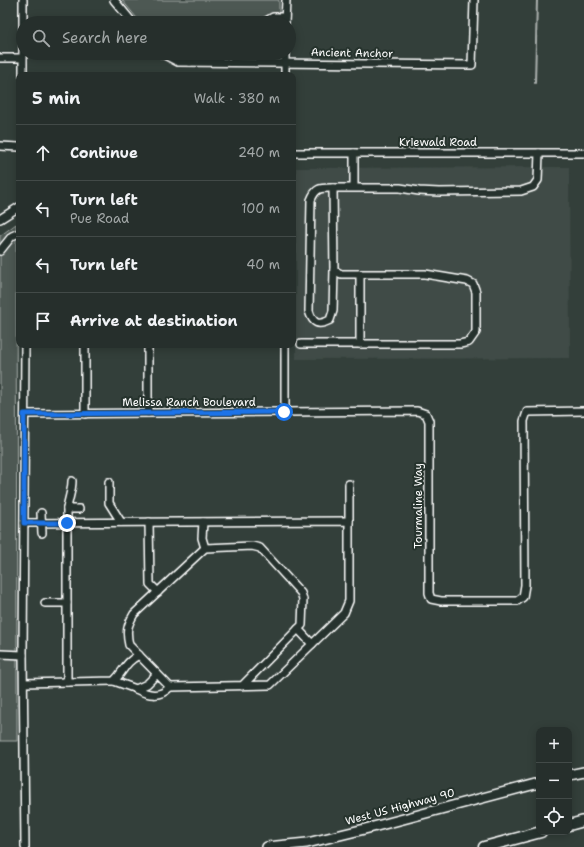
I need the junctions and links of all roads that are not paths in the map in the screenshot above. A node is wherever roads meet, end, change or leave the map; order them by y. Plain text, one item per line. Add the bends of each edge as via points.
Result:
1 (23, 0) edge
2 (114, 0) edge
3 (286, 0) edge
4 (474, 0) edge
5 (23, 16) edge
6 (127, 16) edge
7 (285, 16) edge
8 (0, 58) edge
9 (16, 58) edge
10 (22, 60) edge
11 (174, 60) edge
12 (190, 62) joint
13 (285, 63) junction
14 (22, 72) edge
15 (285, 72) edge
16 (0, 146) edge
17 (16, 147) edge
18 (354, 153) junction
19 (539, 153) junction
20 (584, 153) edge
21 (296, 154) edge
22 (354, 187) junction
23 (334, 188) junction
24 (16, 209) edge
25 (0, 219) edge
26 (16, 234) edge
27 (0, 251) edge
28 (334, 270) junction
29 (360, 274) junction
30 (301, 344) dead end
31 (360, 344) junction
32 (25, 348) edge
33 (85, 348) edge
34 (148, 348) edge
35 (285, 348) edge
36 (584, 411) edge
37 (284, 412) junction
38 (148, 413) junction
39 (24, 414) junction
40 (85, 414) junction
41 (426, 414) joint
42 (72, 481) dead end
43 (109, 482) dead end
44 (350, 484) dead end
45 (80, 509) dead end
46 (66, 510) junction
47 (42, 513) dead end
48 (349, 521) junction
49 (121, 522) junction
50 (149, 522) junction
51 (203, 522) junction
52 (24, 523) junction
53 (41, 523) junction
54 (67, 523) junction
55 (42, 533) dead end
56 (204, 548) junction
57 (158, 592) junction
58 (45, 603) dead end
59 (67, 603) junction
60 (298, 629) junction
61 (312, 644) junction
62 (0, 654) edge
63 (24, 655) junction
64 (139, 655) junction
65 (157, 674) junction
66 (114, 681) junction
67 (67, 682) junction
68 (24, 683) junction
69 (242, 686) junction
70 (170, 687) junction
71 (136, 689) junction
72 (584, 772) edge
73 (572, 775) edge
74 (536, 783) edge
75 (584, 821) edge
76 (572, 823) edge
77 (536, 833) edge
78 (25, 847) edge
79 (266, 847) edge
80 (484, 847) edge

1 - 5 street
2 - 6 street
3 - 7 street
4 - 13 street, Ancient Anchor via 472,65
8 - 9 street
10 - 14 street
11 - 12 street, Ancient Anchor
12 - 13 street, Ancient Anchor
13 - 15 street
16 - 17 street
18 - 19 street, Kriewald Road
18 - 21 street, Kriewald Road
18 - 22 street
19 - 20 street, Kriewald Road
19 - 22 street via 538,180 533,187 521,191 440,192
22 - 23 street
23 - 28 street
23 - 28 street via 320,188 314,192 311,200 309,311 316,322 324,323 330,320 333,311
24 - 25 street
26 - 27 street
28 - 29 street via 341,274
29 - 31 street
29 - 31 street via 425,274 473,284 476,292 476,332 469,342 460,344
30 - 31 street
32 - 39 street
33 - 40 street
34 - 38 street
35 - 37 street
36 - 41 street, Tourmaline Way via 527,412 524,421 525,585 523,597 517,601 441,601 431,598 429,421
37 - 38 street, Melissa Ranch Boulevard
37 - 41 street, Melissa Ranch Boulevard via 417,411
38 - 40 street, Melissa Ranch Boulevard
39 - 40 street, Melissa Ranch Boulevard
39 - 52 street
42 - 46 street
43 - 49 street via 109,503
44 - 48 street
45 - 46 street
46 - 54 street
47 - 53 street
48 - 51 street
48 - 61 street via 349,601 344,613
49 - 50 street
49 - 54 street
50 - 51 street
50 - 57 street via 150,584
51 - 56 street
52 - 53 street
52 - 63 street
53 - 54 street
53 - 55 street
54 - 59 street
56 - 57 street
56 - 60 street via 260,548 301,593 302,625
57 - 64 street via 134,614 128,625 129,645
58 - 59 street
59 - 67 street
60 - 61 street
60 - 69 street
61 - 69 street via 270,685
62 - 63 street
63 - 68 street
64 - 65 street
64 - 66 street via 125,665 121,675
65 - 70 street
65 - 71 street via 147,684
66 - 67 street
66 - 71 street
67 - 68 street
68 - 78 street
69 - 70 street
70 - 71 street via 165,692 156,694 146,694
72 - 73 main road
74 - 79 main road, West US Highway 90 via 315,841
75 - 76 highway
77 - 80 highway

